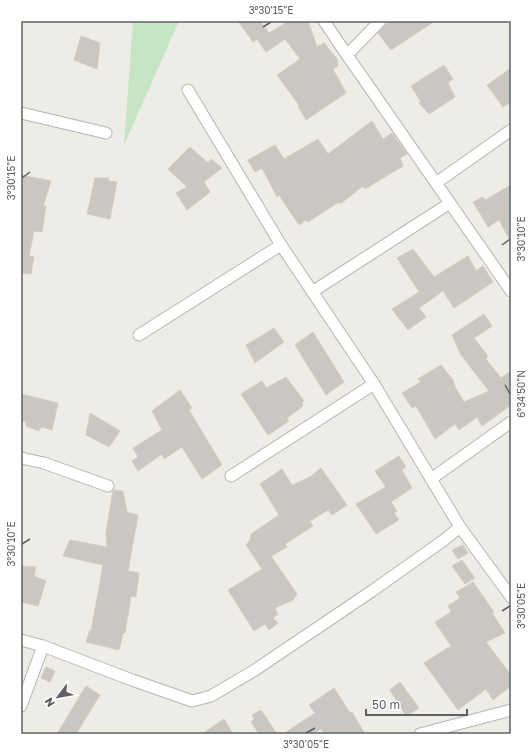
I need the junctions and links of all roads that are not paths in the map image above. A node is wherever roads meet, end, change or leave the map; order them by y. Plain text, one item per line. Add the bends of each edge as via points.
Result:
1 (324, 21) edge
2 (380, 21) edge
3 (347, 55) junction
4 (188, 90) dead end
5 (21, 113) edge
6 (511, 130) edge
7 (106, 133) dead end
8 (436, 183) junction
9 (450, 203) junction
10 (281, 245) junction
11 (511, 291) edge
12 (312, 292) junction
13 (140, 335) dead end
14 (374, 384) junction
15 (511, 422) edge
16 (21, 458) edge
17 (231, 476) dead end
18 (431, 479) junction
19 (108, 486) dead end
20 (460, 527) junction
21 (511, 597) edge
22 (21, 640) edge
23 (43, 646) junction
24 (21, 706) edge
25 (511, 710) edge
26 (420, 734) edge

1 - 3 street
2 - 3 street
3 - 8 street
4 - 10 street
5 - 7 street
6 - 8 street
8 - 9 street
9 - 11 street
9 - 12 street
10 - 12 street
10 - 13 street
12 - 14 street
14 - 17 street
14 - 18 street
15 - 18 street
16 - 19 street via 44,463
18 - 20 street
20 - 21 street
20 - 23 street via 372,591 255,670 211,696 192,701
22 - 23 street
23 - 24 street
25 - 26 street

